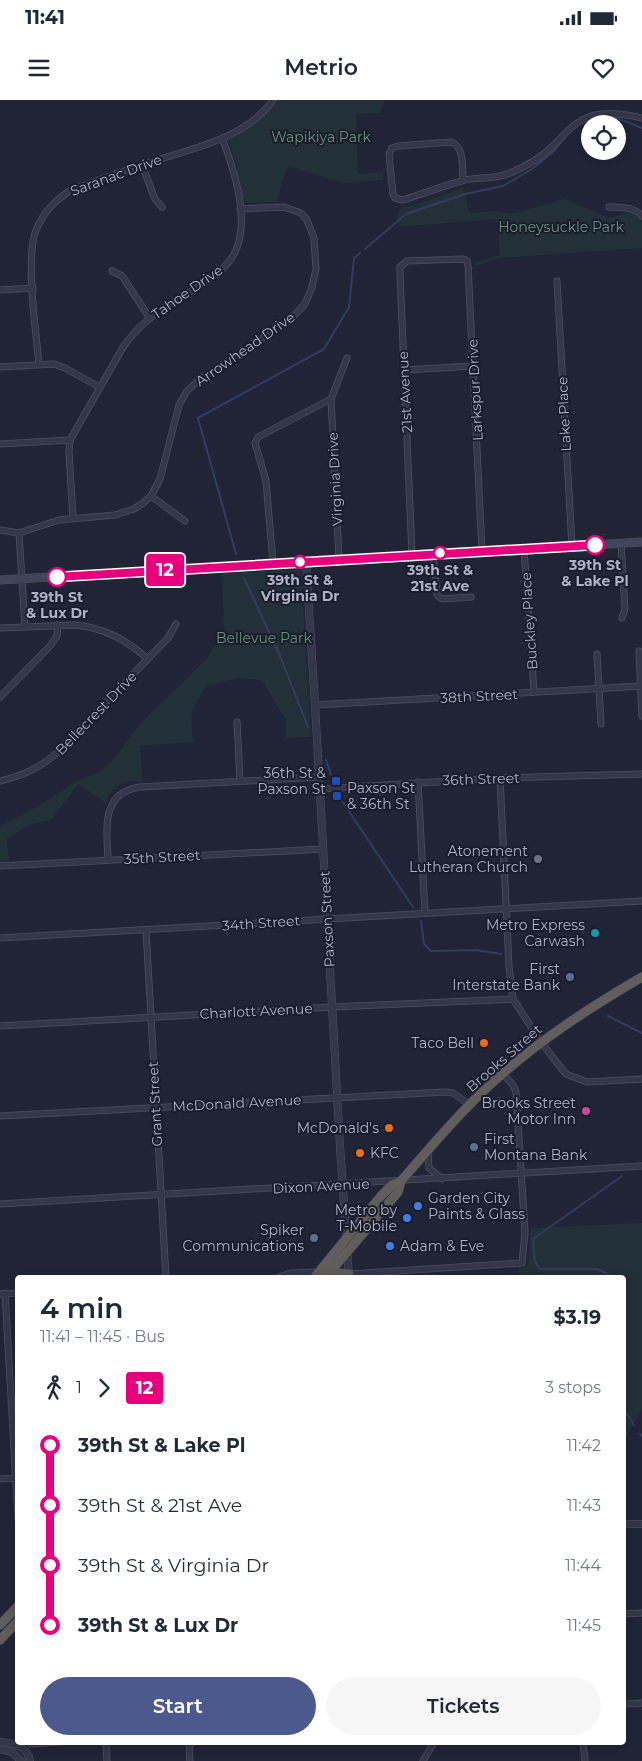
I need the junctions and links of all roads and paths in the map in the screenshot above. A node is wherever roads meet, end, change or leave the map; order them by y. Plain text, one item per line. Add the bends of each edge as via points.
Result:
1 (273, 100) edge
2 (595, 108) dead end
3 (588, 110) dead end
4 (642, 118) edge
5 (222, 138) junction
6 (142, 165) junction
7 (463, 180) junction
8 (162, 207) dead end
9 (609, 207) dead end
10 (240, 209) junction
11 (642, 216) edge
12 (436, 260) joint
13 (112, 271) dead end
14 (557, 281) dead end
15 (33, 288) junction
16 (0, 290) edge
17 (149, 317) junction
18 (347, 358) dead end
19 (39, 364) junction
20 (0, 366) edge
21 (474, 366) junction
22 (404, 370) junction
23 (100, 387) junction
24 (331, 399) junction
25 (70, 440) junction
26 (0, 444) edge
27 (151, 496) junction
28 (73, 518) junction
29 (185, 521) dead end
30 (0, 530) edge
31 (18, 532) junction
32 (642, 542) edge
33 (621, 543) junction
34 (572, 546) junction
35 (524, 549) junction
36 (482, 551) junction
37 (434, 554) junction
38 (412, 555) junction
39 (339, 559) junction
40 (306, 561) junction
41 (273, 563) junction
42 (21, 578) junction
43 (0, 580) edge
44 (471, 597) dead end
45 (622, 618) dead end
46 (176, 624) dead end
47 (58, 625) junction
48 (25, 626) junction
49 (0, 628) edge
50 (639, 651) dead end
51 (597, 654) dead end
52 (148, 659) junction
53 (641, 686) edge
54 (599, 689) junction
55 (534, 692) junction
56 (0, 697) edge
57 (316, 705) junction
58 (642, 716) edge
59 (237, 722) dead end
60 (601, 724) dead end
61 (642, 774) edge
62 (319, 777) junction
63 (500, 778) junction
64 (0, 781) edge
65 (240, 781) junction
66 (418, 782) junction
67 (320, 789) junction
68 (323, 849) junction
69 (108, 860) junction
70 (0, 866) edge
71 (642, 901) edge
72 (507, 908) junction
73 (425, 913) junction
74 (327, 918) junction
75 (146, 930) junction
76 (0, 938) edge
77 (642, 977) edge
78 (513, 999) junction
79 (332, 1007) junction
80 (151, 1017) junction
81 (0, 1026) edge
82 (542, 1043) junction
83 (502, 1074) junction
84 (642, 1079) edge
85 (337, 1098) junction
86 (470, 1105) junction
87 (155, 1108) junction
88 (0, 1116) edge
89 (430, 1148) junction
90 (642, 1166) edge
91 (521, 1173) junction
92 (442, 1179) junction
93 (401, 1181) junction
94 (343, 1185) junction
95 (160, 1194) junction
96 (0, 1204) edge
97 (346, 1239) junction
98 (347, 1250) junction
99 (166, 1275) edge
100 (287, 1275) edge
101 (306, 1275) edge
102 (321, 1275) edge
103 (321, 1275) edge
104 (325, 1275) edge
105 (345, 1275) edge
106 (349, 1275) edge
107 (362, 1275) edge
108 (15, 1293) edge
109 (2, 1294) edge
110 (10, 1391) junction
111 (15, 1391) edge
112 (15, 1453) edge
113 (0, 1478) edge
114 (15, 1478) edge
115 (626, 1524) edge
116 (642, 1524) edge
117 (15, 1609) edge
118 (642, 1613) edge
119 (626, 1614) edge
120 (15, 1623) edge
121 (0, 1625) edge
122 (0, 1640) edge
123 (642, 1703) edge
124 (626, 1704) edge
125 (15, 1741) edge
126 (0, 1742) edge
127 (8, 1742) junction
128 (15, 1744) edge
129 (18, 1745) edge
130 (31, 1745) edge
131 (106, 1745) edge
132 (189, 1745) edge
133 (432, 1745) edge
134 (584, 1745) edge
135 (0, 1749) edge
136 (21, 1761) edge
137 (31, 1761) edge
138 (107, 1761) edge
139 (190, 1761) edge
140 (423, 1761) edge
141 (585, 1761) edge

1 - 5 street, Saranac Drive via 251,122
2 - 4 street via 603,107
3 - 7 street via 574,117 548,149 523,167 501,176
5 - 6 street, Saranac Drive
5 - 10 street, Tahoe Drive via 235,172
6 - 8 street via 155,199
6 - 15 street, Saranac Drive via 71,190 47,210 32,243
7 - 7 street via 400,200 392,192 389,154 398,146 452,142 461,150
9 - 11 street via 625,207
10 - 17 street, Tahoe Drive via 239,238 228,263
10 - 27 street, Arrowhead Drive via 284,207 301,213 314,238 316,269 312,287 305,304 289,321 200,379 187,391 179,405 163,469
12 - 21 street, Larkspur Drive via 467,261
12 - 22 street, 21st Avenue via 407,261 400,267
13 - 17 street via 122,276
14 - 34 street, Lake Place
15 - 16 street
15 - 19 street, Saranac Drive
17 - 23 street, Tahoe Drive via 130,337
18 - 24 street, Virginia Drive
19 - 20 street
19 - 23 street via 65,368
21 - 22 street
21 - 36 street, Larkspur Drive
22 - 38 street, 21st Avenue
23 - 25 street, Tahoe Drive
24 - 39 street, Virginia Drive
24 - 41 street via 258,437 255,443 266,481
25 - 26 street
25 - 28 street, Tahoe Drive
27 - 28 street via 124,513
27 - 29 street
28 - 31 street
30 - 31 street
31 - 42 street
32 - 33 main road
33 - 34 main road
33 - 45 street via 625,609
34 - 35 main road
35 - 36 main road
35 - 55 street, Buckley Place
36 - 37 main road
37 - 38 main road
37 - 44 street via 437,595 442,599
38 - 39 main road
39 - 40 main road
40 - 41 main road
40 - 57 street, Paxson Street
41 - 42 main road
42 - 43 main road
42 - 48 street
46 - 52 street, Bellecrest Drive
47 - 48 street
47 - 52 street via 85,626 109,632
47 - 56 street via 57,636 50,646
48 - 49 street
50 - 53 street
51 - 54 street
52 - 64 street, Bellecrest Drive via 43,765
53 - 54 street, 38th Street
53 - 58 street
54 - 55 street, 38th Street
54 - 60 street
55 - 57 street, 38th Street
57 - 62 street, Paxson Street
59 - 65 street
61 - 63 street, 36th Street
62 - 65 street
62 - 67 street, Paxson Street
63 - 66 street, 36th Street
63 - 72 street
65 - 69 street via 127,790 111,805 107,815
66 - 67 street, 36th Street
66 - 73 street
67 - 68 street, Paxson Street
68 - 69 street, 35th Street
68 - 74 street, Paxson Street
69 - 70 street, 35th Street
71 - 72 street, 34th Street
72 - 73 street, 34th Street
72 - 78 street
73 - 74 street, 34th Street
74 - 75 street, 34th Street
74 - 79 street, Paxson Street
75 - 76 street, 34th Street
75 - 80 street, Grant Street
77 - 82 highway, Brooks Street via 593,1006
78 - 79 street, Charlott Avenue
78 - 82 street
79 - 80 street, Charlott Avenue
79 - 85 street, Paxson Street
80 - 81 street, Charlott Avenue
80 - 87 street, Grant Street
82 - 83 highway, Brooks Street
82 - 84 street via 566,1074 587,1082
83 - 86 highway, Brooks Street
83 - 91 street via 516,1092
85 - 86 street, McDonald Avenue via 445,1092
85 - 87 street, McDonald Avenue
85 - 94 street, Paxson Street
86 - 89 highway, Brooks Street
87 - 88 street, McDonald Avenue
87 - 95 street, Grant Street
89 - 92 street via 430,1168
89 - 93 highway, Brooks Street
90 - 91 street, Dixon Avenue
91 - 92 street, Dixon Avenue
91 - 107 street via 525,1233 522,1263
92 - 93 street, Dixon Avenue
93 - 94 street, Dixon Avenue
93 - 97 highway, Brooks Street via 381,1196
93 - 98 highway, Brooks Street via 398,1192
94 - 95 street, Dixon Avenue
94 - 97 street, Paxson Street
95 - 96 street, Dixon Avenue
95 - 99 street, Grant Street
97 - 98 street, Paxson Street
97 - 102 highway, Brooks Street
98 - 103 highway, Brooks Street
98 - 106 street, Paxson Street
100 - 101 street
104 - 105 highway
108 - 109 street
109 - 110 street via 5,1365
110 - 111 street
110 - 112 street
113 - 114 street
115 - 116 street
117 - 121 highway
118 - 119 street
120 - 122 highway
123 - 124 street
125 - 127 street
126 - 127 street
127 - 128 street
129 - 137 street
130 - 137 street
131 - 138 street
132 - 139 street
133 - 140 street
134 - 141 street
135 - 136 street via 12,1752

